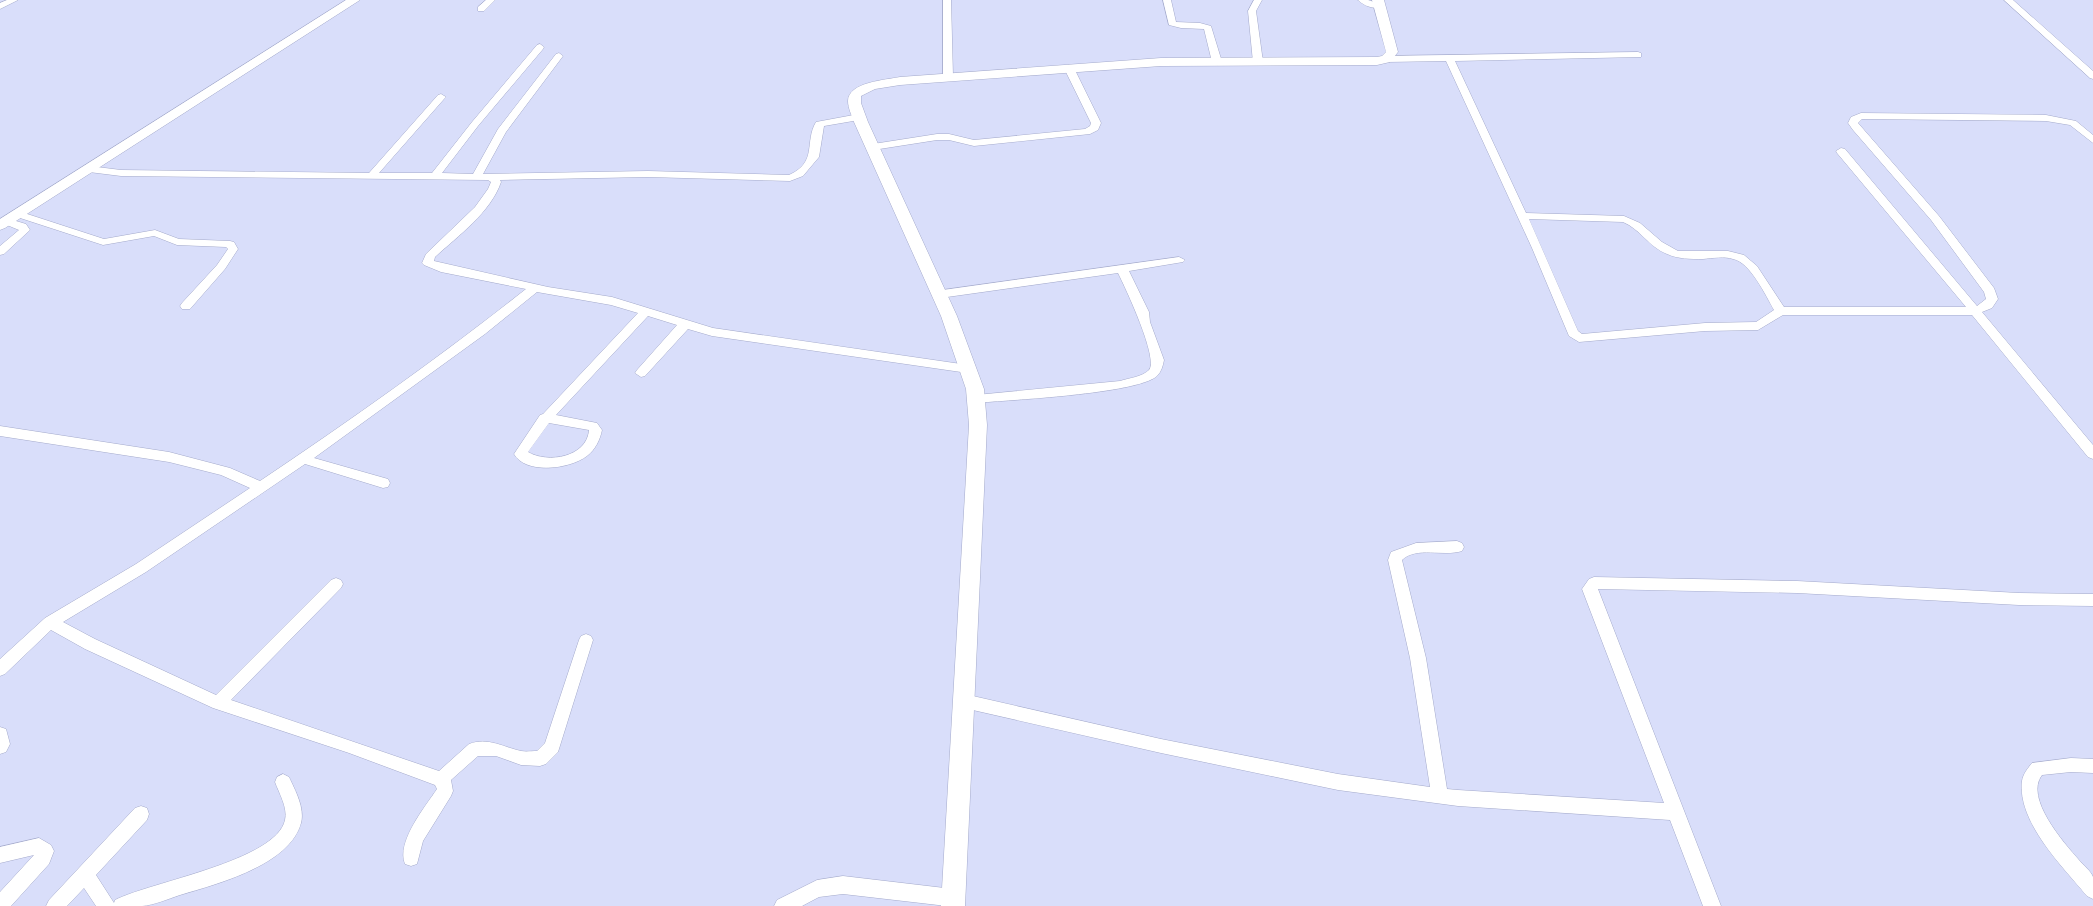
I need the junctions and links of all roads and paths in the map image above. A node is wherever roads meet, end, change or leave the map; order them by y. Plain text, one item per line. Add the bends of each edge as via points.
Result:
1 (14, 0) edge
2 (354, 0) edge
3 (491, 0) edge
4 (947, 0) edge
5 (1167, 0) edge
6 (1258, 0) edge
7 (1362, 0) edge
8 (2008, 0) edge
9 (1379, 2) edge
10 (0, 6) edge
11 (481, 9) dead end
12 (540, 47) dead end
13 (1638, 55) dead end
14 (559, 56) dead end
15 (1449, 58) junction
16 (1386, 59) junction
17 (1217, 62) junction
18 (1258, 62) junction
19 (1069, 68) junction
20 (2093, 76) edge
21 (948, 77) junction
22 (441, 97) dead end
23 (859, 117) junction
24 (2093, 140) edge
25 (873, 147) junction
26 (1841, 151) dead end
27 (89, 169) junction
28 (372, 175) junction
29 (436, 175) junction
30 (477, 176) junction
31 (491, 177) junction
32 (18, 214) junction
33 (1521, 216) junction
34 (3, 223) edge
35 (0, 252) edge
36 (1179, 260) dead end
37 (1122, 269) junction
38 (535, 288) junction
39 (940, 294) junction
40 (186, 306) dead end
41 (1781, 311) junction
42 (1975, 311) junction
43 (645, 312) junction
44 (686, 323) junction
45 (968, 369) junction
46 (641, 374) dead end
47 (976, 399) junction
48 (544, 418) junction
49 (0, 431) edge
50 (2093, 454) edge
51 (303, 459) junction
52 (383, 483) dead end
53 (261, 487) junction
54 (1457, 547) dead end
55 (336, 584) dead end
56 (2093, 600) edge
57 (50, 622) junction
58 (586, 640) dead end
59 (0, 669) edge
60 (964, 701) junction
61 (218, 703) junction
62 (0, 734) edge
63 (0, 748) edge
64 (2093, 766) edge
65 (442, 779) junction
66 (283, 782) dead end
67 (1440, 795) junction
68 (1675, 812) junction
69 (141, 814) dead end
70 (0, 855) edge
71 (411, 858) dead end
72 (85, 874) junction
73 (2093, 890) edge
74 (953, 902) edge
75 (0, 904) edge
76 (55, 906) edge
77 (106, 906) edge
78 (121, 906) edge
79 (783, 906) edge
80 (1712, 906) edge

1 - 10 street
2 - 27 street
3 - 11 street
4 - 21 street
5 - 17 street via 1172,23 1179,26 1208,28
6 - 18 street via 1252,11
7 - 9 street via 1368,4
8 - 20 street
9 - 16 street via 1392,52
12 - 29 street
13 - 15 street
14 - 30 street via 501,131
15 - 16 street
15 - 33 street
16 - 18 street via 1371,62
17 - 18 street
17 - 19 street via 1161,62
19 - 21 street
19 - 25 street via 1096,123 1095,128 1087,132 974,143 937,137
21 - 23 street via 872,85 861,89 855,95 854,103
22 - 28 street via 400,140
23 - 25 street
23 - 31 street via 819,124 814,157 799,174 790,178 648,174
24 - 42 street via 2073,122 2046,118 1861,116 1854,119 1856,128 1935,218 1990,291 1992,299 1988,305
25 - 39 street
26 - 42 street
27 - 28 street via 121,173
27 - 32 street
28 - 29 street
29 - 30 street
30 - 31 street
31 - 38 street via 496,182 484,204 430,256 428,263
32 - 34 street
32 - 40 street via 103,242 155,233 177,242 230,244 233,249 221,267
33 - 41 street via 1624,219 1634,222 1653,241 1672,253 1688,256 1725,254 1743,259 1751,266
33 - 41 street via 1573,333 1579,338 1705,327 1758,326
34 - 35 street via 22,226 25,230
36 - 37 street
37 - 39 street
37 - 47 street via 1143,312 1144,322 1158,360 1153,373 1120,385
38 - 43 street via 612,301
38 - 51 street via 481,331
39 - 45 street
41 - 42 street
42 - 50 street
43 - 44 street
43 - 48 street via 574,390
44 - 45 street via 733,336
44 - 46 street
45 - 47 street
47 - 60 street via 978,425
48 - 48 street via 593,426 596,430 595,437 588,448 568,461 553,464 536,462 521,454
49 - 53 street via 164,455 205,466
51 - 52 street
51 - 53 street
53 - 57 street via 141,568
54 - 67 street via 1410,549 1399,553 1395,560 1418,658
55 - 61 street
56 - 68 street via 2019,599 1797,587 1594,583 1589,589
57 - 59 street
57 - 61 street via 148,672
58 - 65 street via 552,747 540,759 521,758 496,749 475,749
60 - 67 street via 1161,746 1338,782
60 - 74 street
61 - 65 street
62 - 63 street
64 - 73 street via 2038,768 2030,780 2030,798 2044,828 2061,853
65 - 71 street via 445,791 415,838
66 - 78 street via 291,799 293,823 280,844 259,858 226,871
67 - 68 street
68 - 80 street
69 - 72 street
70 - 75 street via 39,846 44,851 43,858
72 - 76 street
72 - 77 street
74 - 79 street via 843,885 817,888

